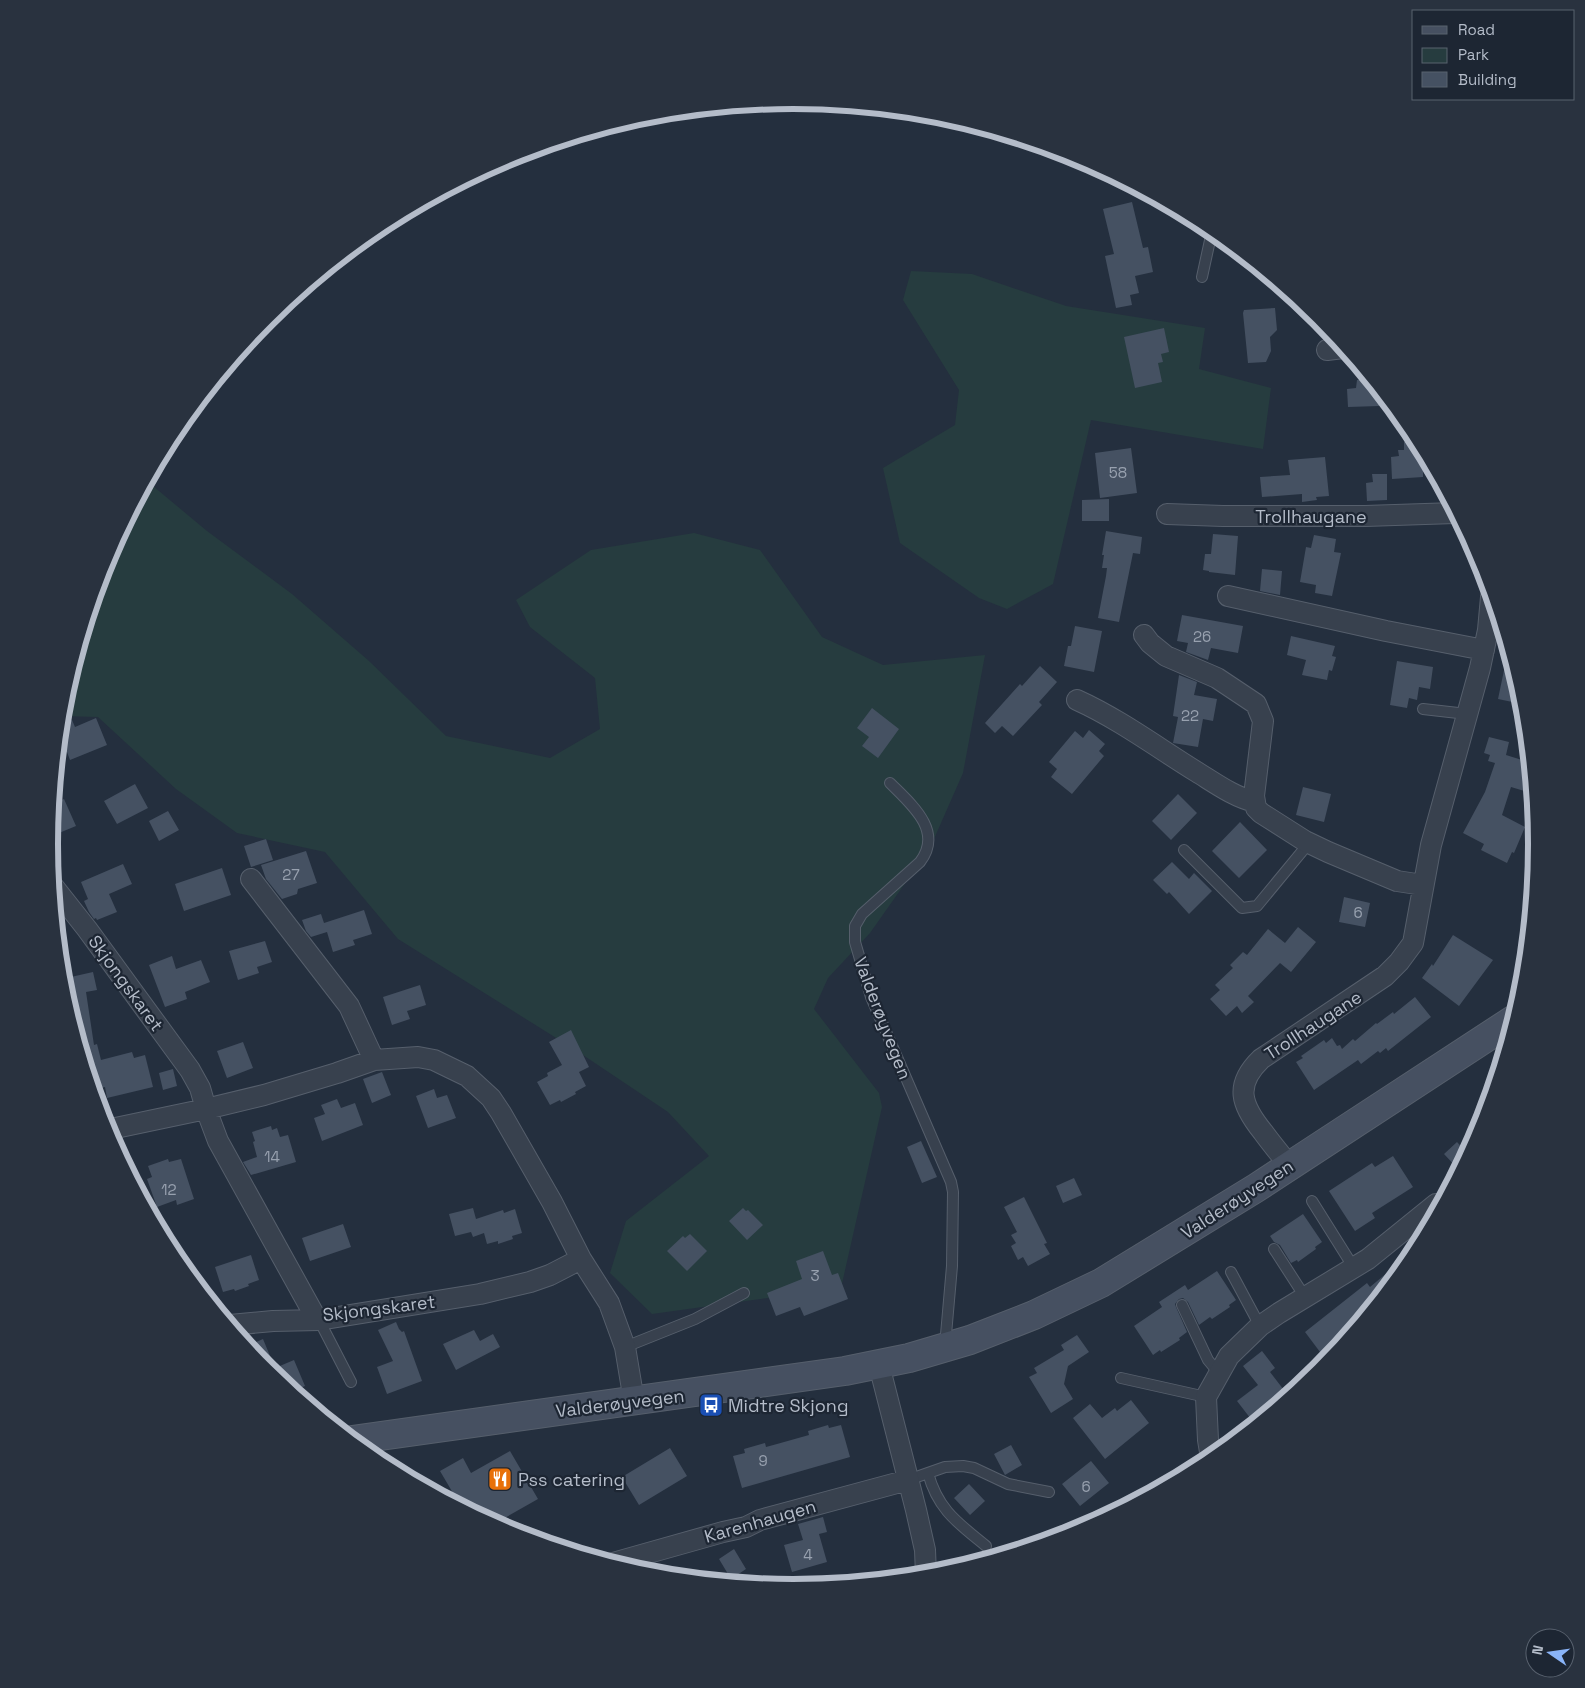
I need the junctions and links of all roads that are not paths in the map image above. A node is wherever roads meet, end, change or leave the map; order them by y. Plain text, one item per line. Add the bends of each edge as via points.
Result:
1 (1210, 240) edge
2 (1202, 277) dead end
3 (1449, 513) edge
4 (1167, 514) dead end
5 (1228, 596) dead end
6 (1490, 613) edge
7 (1144, 635) dead end
8 (1484, 650) junction
9 (1077, 700) dead end
10 (1423, 709) dead end
11 (1467, 714) junction
12 (890, 783) dead end
13 (1255, 802) junction
14 (1309, 843) junction
15 (1184, 850) dead end
16 (250, 879) dead end
17 (1423, 885) junction
18 (59, 894) edge
19 (1504, 1026) edge
20 (374, 1060) junction
21 (206, 1109) junction
22 (114, 1128) edge
23 (1289, 1165) junction
24 (1312, 1201) dead end
25 (1431, 1208) edge
26 (1274, 1249) dead end
27 (582, 1259) junction
28 (1354, 1268) junction
29 (1232, 1272) dead end
30 (744, 1293) dead end
31 (1305, 1297) junction
32 (1182, 1305) dead end
33 (319, 1320) junction
34 (236, 1324) edge
35 (1260, 1326) junction
36 (625, 1347) junction
37 (945, 1348) junction
38 (879, 1365) junction
39 (1218, 1372) junction
40 (1121, 1378) dead end
41 (351, 1382) dead end
42 (1206, 1396) junction
43 (634, 1401) junction
44 (361, 1439) edge
45 (1209, 1449) edge
46 (928, 1473) junction
47 (908, 1480) junction
48 (1049, 1492) dead end
49 (986, 1546) dead end
50 (626, 1560) edge
51 (926, 1567) edge

1 - 2 lane
3 - 4 street, Trollhaugane via 1365,516
5 - 8 street
6 - 8 street, Trollhaugane
7 - 13 street via 1166,656 1217,678 1251,699 1259,709 1263,721
8 - 11 street, Trollhaugane
9 - 13 street via 1244,800
10 - 11 lane
11 - 17 street, Trollhaugane
12 - 37 lane, Valderøyvegen via 924,820 928,832 926,855 862,914 855,926 855,942 872,998 951,1182 952,1266
13 - 14 street via 1261,813
14 - 15 lane via 1257,906 1242,908
14 - 17 street via 1373,872
16 - 20 street via 348,1006
17 - 23 street, Trollhaugane via 1413,943 1399,962 1370,988 1262,1058 1246,1076 1243,1097 1246,1108
18 - 21 street, Skjongskaret via 190,1070
19 - 23 main road, Valderøyvegen
20 - 21 street via 264,1095
20 - 27 street via 418,1057 434,1060 467,1076 479,1086 501,1112
21 - 22 street
21 - 33 street, Skjongskaret via 218,1141
23 - 37 main road, Valderøyvegen via 1209,1218 1100,1283 1034,1315
24 - 28 lane
25 - 28 street
26 - 31 lane
27 - 33 street, Skjongskaret via 550,1275 507,1289
27 - 36 street via 608,1302
28 - 31 street
29 - 35 lane
30 - 36 lane via 695,1319
31 - 35 street
32 - 39 lane via 1208,1360
33 - 34 street
33 - 41 lane
35 - 39 street via 1228,1356
36 - 43 street
37 - 38 main road, Valderøyvegen
38 - 43 main road, Valderøyvegen
38 - 47 street
39 - 42 street
40 - 42 lane
42 - 45 street
43 - 44 main road, Valderøyvegen
46 - 47 lane
46 - 48 lane via 945,1467 963,1466 1014,1486
46 - 49 lane via 936,1498 945,1510
47 - 50 street, Karenhaugen
47 - 51 street via 925,1550

